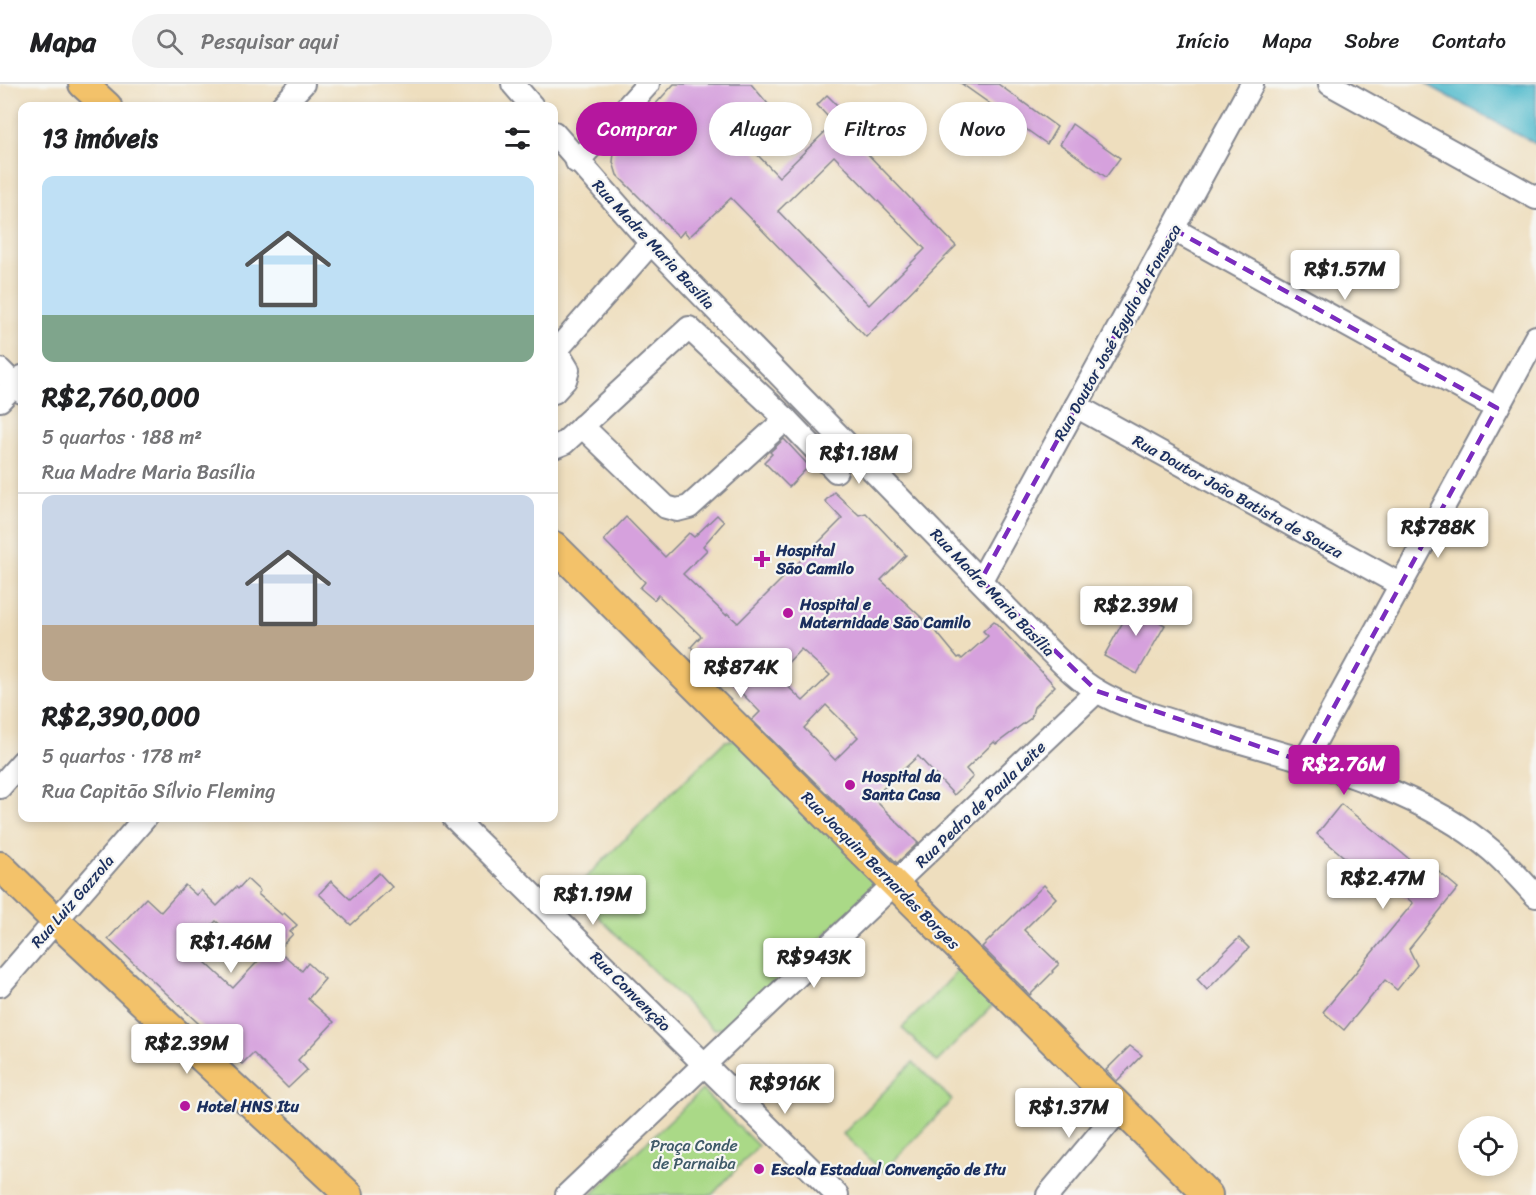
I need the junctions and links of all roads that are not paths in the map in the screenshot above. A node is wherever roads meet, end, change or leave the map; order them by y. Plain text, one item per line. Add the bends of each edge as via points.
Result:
1 (83, 84) edge
2 (303, 84) edge
3 (513, 84) edge
4 (648, 84) edge
5 (1252, 84) edge
6 (1330, 84) edge
7 (103, 102) edge
8 (286, 102) edge
9 (529, 102) edge
10 (558, 138) edge
11 (577, 162) junction
12 (1536, 198) edge
13 (1173, 229) junction
14 (651, 243) junction
15 (1536, 337) edge
16 (558, 349) edge
17 (558, 356) edge
18 (558, 388) edge
19 (1076, 406) junction
20 (1497, 408) junction
21 (786, 419) junction
22 (582, 426) junction
23 (558, 445) edge
24 (836, 471) dead end
25 (558, 550) edge
26 (981, 580) junction
27 (1401, 585) junction
28 (1097, 691) junction
29 (1304, 762) junction
30 (18, 767) edge
31 (0, 787) edge
32 (142, 822) edge
33 (458, 822) edge
34 (0, 866) edge
35 (896, 884) junction
36 (1536, 897) edge
37 (56, 921) junction
38 (0, 985) edge
39 (704, 1064) junction
40 (1121, 1108) junction
41 (349, 1195) edge
42 (567, 1195) edge
43 (837, 1195) edge
44 (1048, 1195) edge
45 (1208, 1195) edge

1 - 7 main road
2 - 8 street
3 - 9 street
4 - 11 street
5 - 13 street, Rua Doutor José Egydio da Fonseca
6 - 12 street
10 - 11 street, Rua Madre Maria Basília
11 - 14 street, Rua Madre Maria Basília
13 - 19 street, Rua Doutor José Egydio da Fonseca
13 - 20 street
14 - 16 street
14 - 26 street, Rua Madre Maria Basília
15 - 20 street
17 - 18 street via 568,370
19 - 26 street, Rua Doutor José Egydio da Fonseca
19 - 27 street, Rua Doutor João Batista de Souza
20 - 27 street
21 - 22 street via 689,507 677,510 666,507
21 - 22 street via 689,328
21 - 24 street
22 - 23 street
25 - 35 main road, Rua Joaquim Bernardes Borges
26 - 28 street, Rua Madre Maria Basília via 1063,664
27 - 29 street
28 - 29 street, Rua Madre Maria Basília via 1173,721
28 - 35 street, Rua Pedro de Paula Leite
29 - 36 street, Rua Madre Maria Basília via 1397,794 1437,814 1491,850
30 - 31 street
32 - 37 street, Rua Luiz Gazzola
33 - 39 street, Rua Convenção
34 - 37 main road
35 - 39 street, Rua Pedro de Paula Leite
35 - 40 main road, Rua Joaquim Bernardes Borges
37 - 38 street, Rua Luiz Gazzola
37 - 41 main road
39 - 42 street
39 - 43 street
40 - 44 street
40 - 45 main road, Rua Joaquim Bernardes Borges

